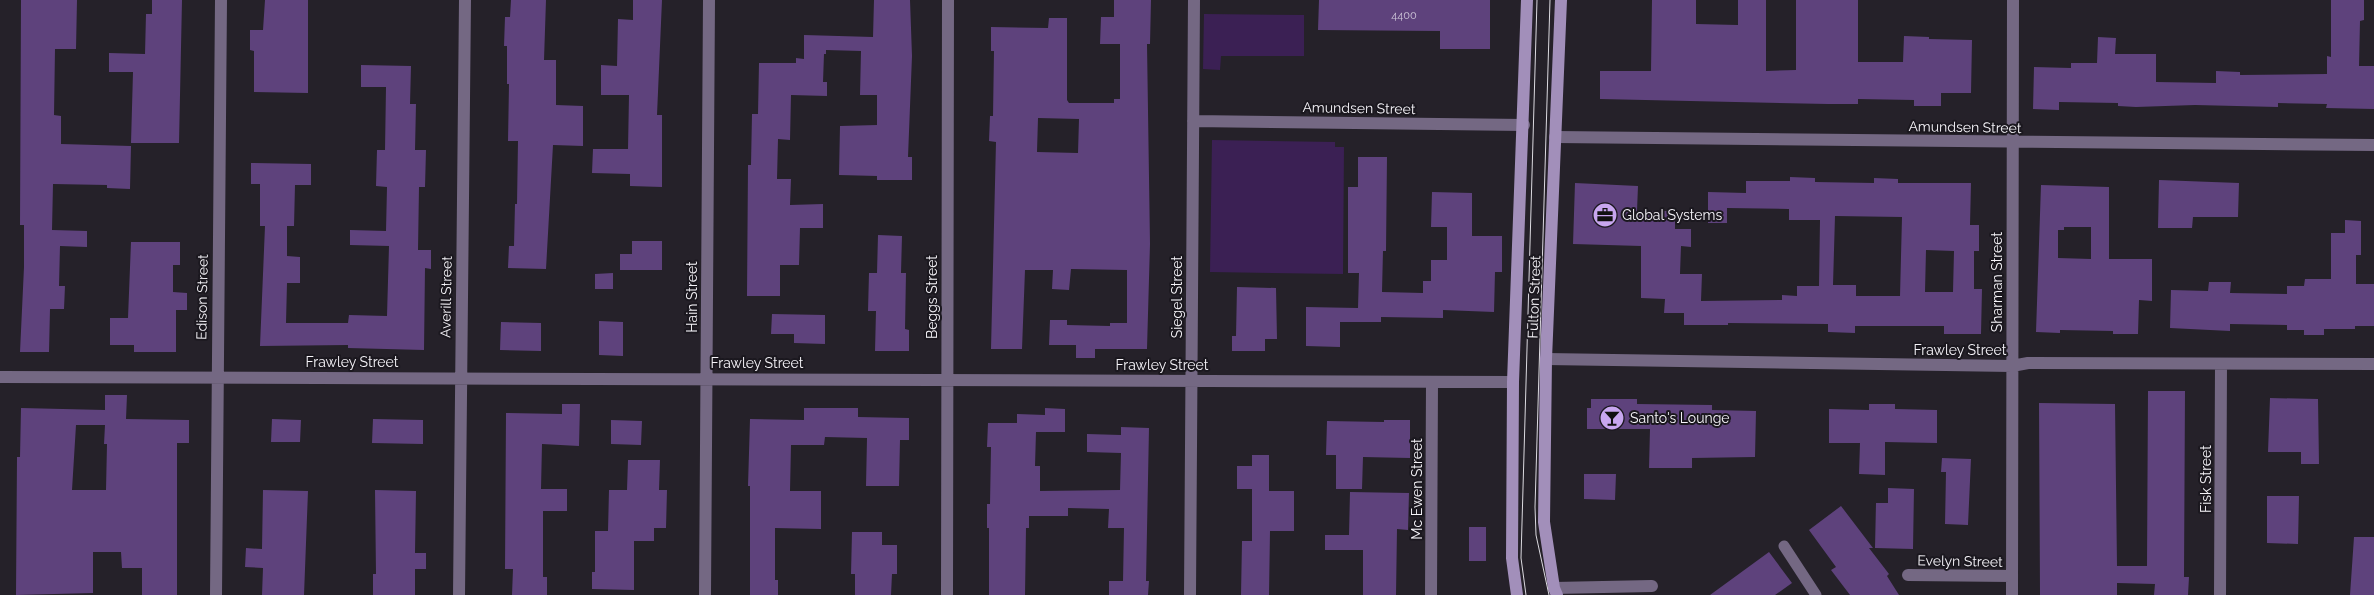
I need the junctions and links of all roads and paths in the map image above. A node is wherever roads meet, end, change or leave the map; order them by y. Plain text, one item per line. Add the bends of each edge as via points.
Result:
1 (221, 0) edge
2 (465, 0) edge
3 (709, 0) edge
4 (948, 0) edge
5 (1194, 0) edge
6 (1527, 0) edge
7 (1561, 0) edge
8 (2013, 0) edge
9 (1193, 121) junction
10 (1524, 125) junction
11 (1556, 137) junction
12 (2012, 143) junction
13 (2374, 146) edge
14 (1546, 359) junction
15 (2221, 364) junction
16 (2374, 364) edge
17 (2012, 366) junction
18 (0, 376) edge
19 (216, 377) junction
20 (460, 378) junction
21 (707, 378) junction
22 (947, 378) junction
23 (1191, 381) junction
24 (1432, 382) junction
25 (1514, 382) junction
26 (1784, 546) dead end
27 (1908, 575) dead end
28 (2012, 576) junction
29 (1652, 586) dead end
30 (1555, 592) edge
31 (216, 595) edge
32 (459, 595) edge
33 (706, 595) edge
34 (947, 595) edge
35 (1190, 595) edge
36 (1431, 595) edge
37 (1517, 595) edge
38 (1816, 595) edge
39 (2012, 595) edge
40 (2220, 595) edge

1 - 19 street, Edison Street
2 - 20 street, Averill Street
3 - 21 street, Hain Street
4 - 22 street, Beggs Street
5 - 9 street, Siegel Street
6 - 10 main road, Fulton Street
7 - 11 main road, Fulton Street
8 - 12 street, Sharman Street
9 - 10 street, Amundsen Street
9 - 23 street, Siegel Street
10 - 25 main road, Fulton Street
11 - 12 street, Amundsen Street
11 - 14 main road, Fulton Street
12 - 13 street, Amundsen Street
12 - 17 street, Sharman Street
14 - 17 street, Frawley Street
14 - 30 main road, Fulton Street via 1544,522
15 - 16 street, Frawley Street
15 - 17 street, Frawley Street via 2028,363
15 - 40 street, Fisk Street
17 - 28 street, Sharman Street
18 - 19 street, Frawley Street
19 - 20 street, Frawley Street
19 - 31 street, Edison Street
20 - 21 street, Frawley Street
20 - 32 street, Averill Street
21 - 22 street, Frawley Street
21 - 33 street, Hain Street
22 - 23 street, Frawley Street
22 - 34 street, Beggs Street
23 - 24 street, Frawley Street
23 - 35 street, Siegel Street
24 - 25 street, Frawley Street
24 - 36 street, Mc Ewen Street
25 - 37 main road, Fulton Street via 1512,558
26 - 38 lane
27 - 28 street, Evelyn Street
28 - 39 street, Sharman Street
29 - 30 street

